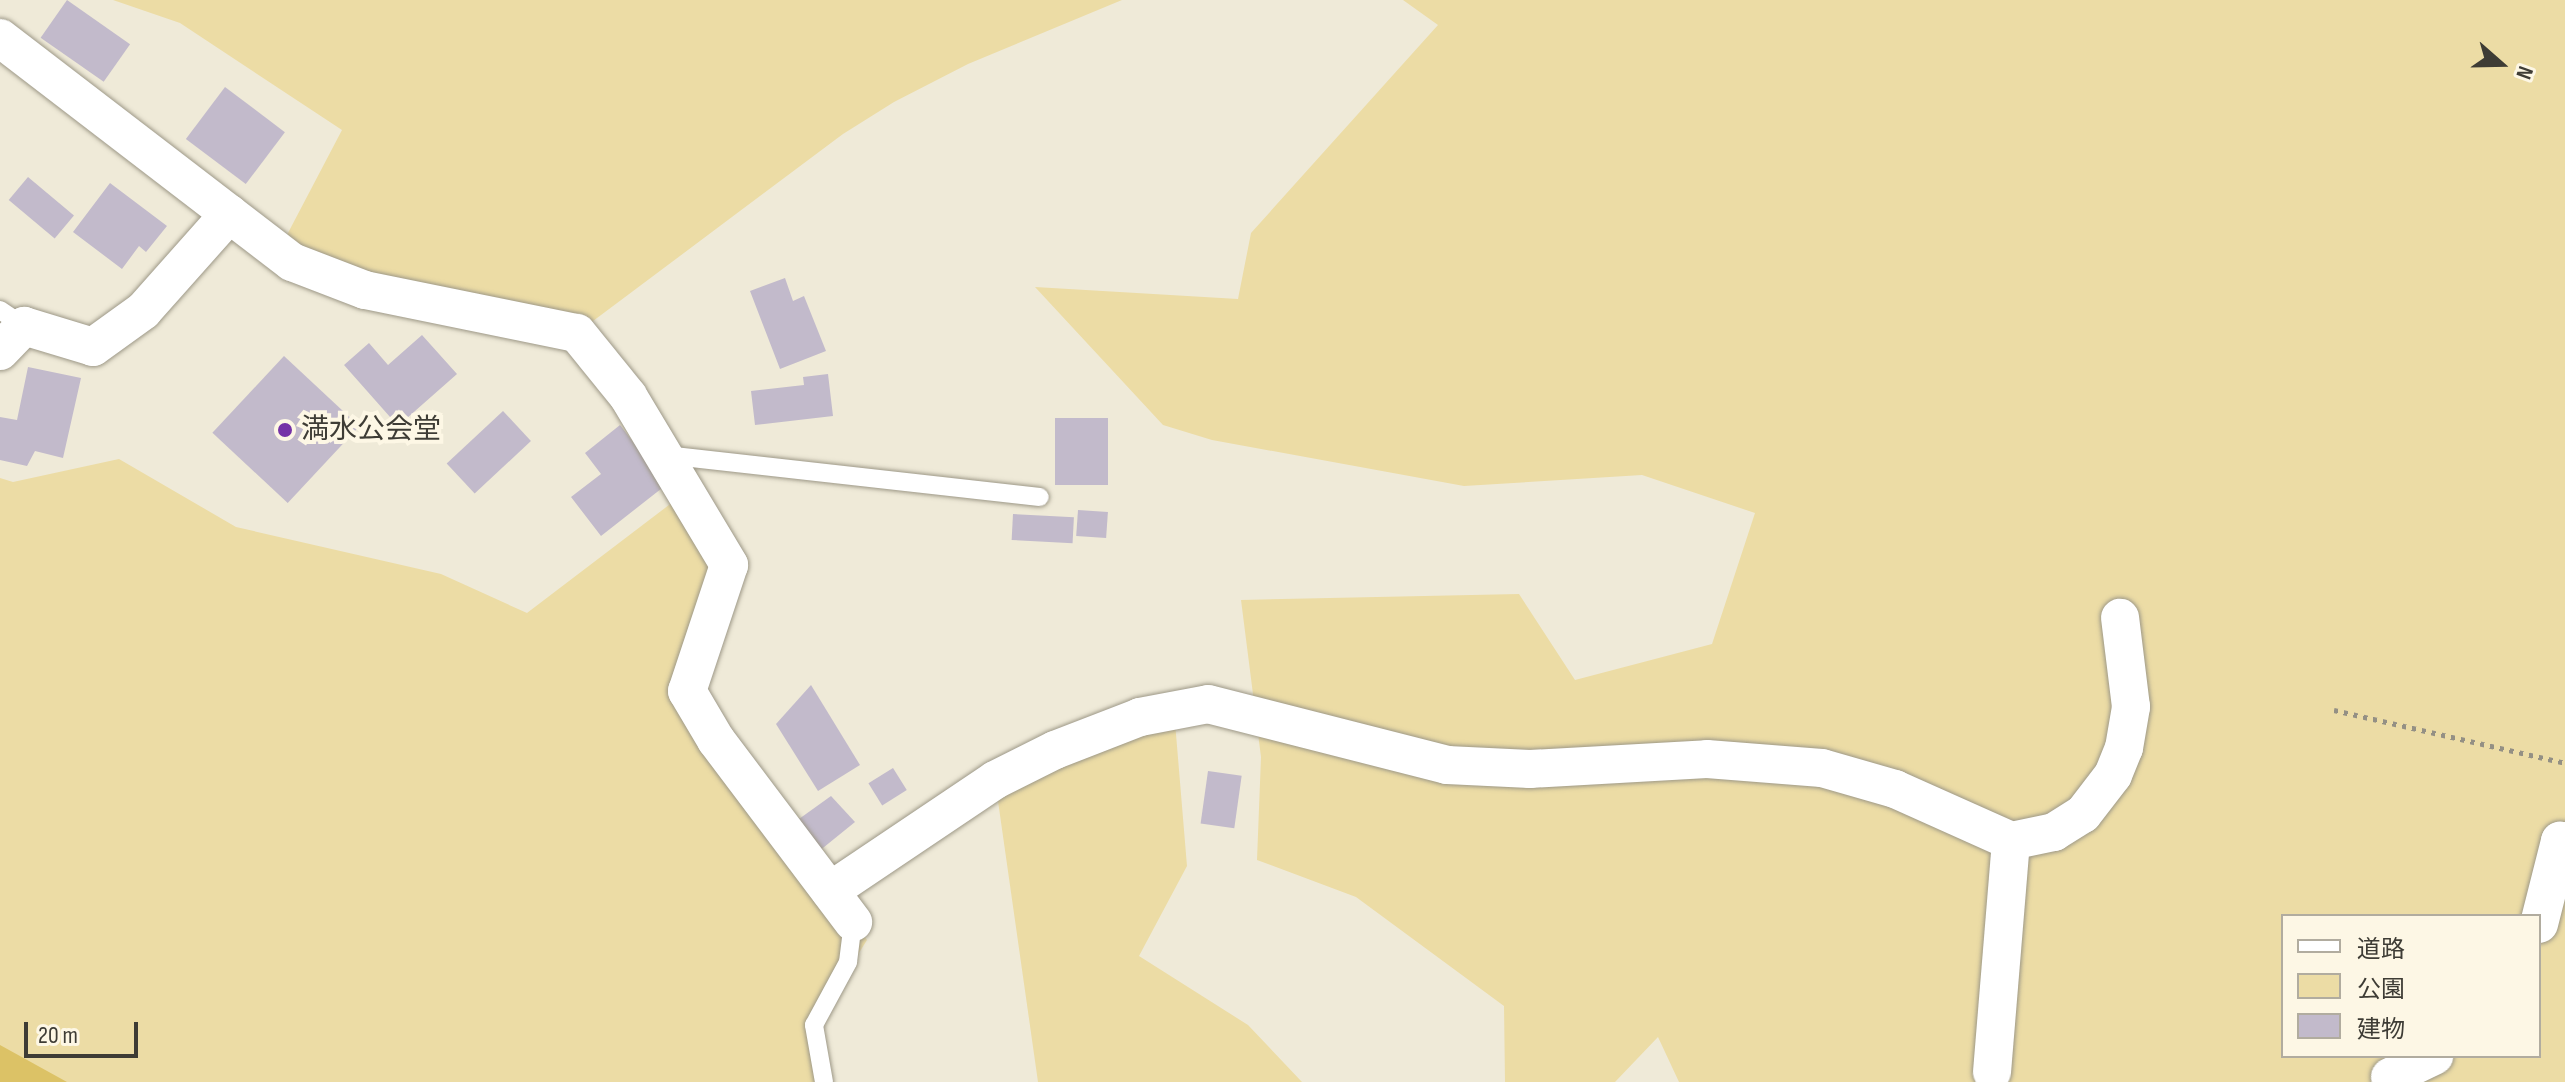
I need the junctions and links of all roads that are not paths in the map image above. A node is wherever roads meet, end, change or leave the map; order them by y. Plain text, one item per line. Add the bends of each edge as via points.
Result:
1 (0, 38) edge
2 (229, 214) junction
3 (8, 329) edge
4 (664, 454) junction
5 (1040, 497) dead end
6 (2120, 618) dead end
7 (2011, 841) junction
8 (2565, 841) edge
9 (830, 891) junction
10 (2541, 916) edge
11 (853, 922) joint
12 (2430, 1058) edge
13 (1992, 1072) dead end
14 (2390, 1077) dead end
15 (824, 1082) edge

1 - 2 street
2 - 3 street via 143,311 93,347
2 - 4 street via 292,262 365,290 577,333 628,396
4 - 5 lane
4 - 9 street via 729,565 687,691 716,740
6 - 7 street via 2131,724 2113,775 2083,814 2054,832
7 - 9 street via 1895,789 1822,768 1707,759 1530,769 1447,765 1208,704 1140,717 1055,750 995,780
7 - 13 street
8 - 10 street via 2560,841
9 - 11 street
11 - 15 lane via 848,962 814,1025
12 - 14 street

